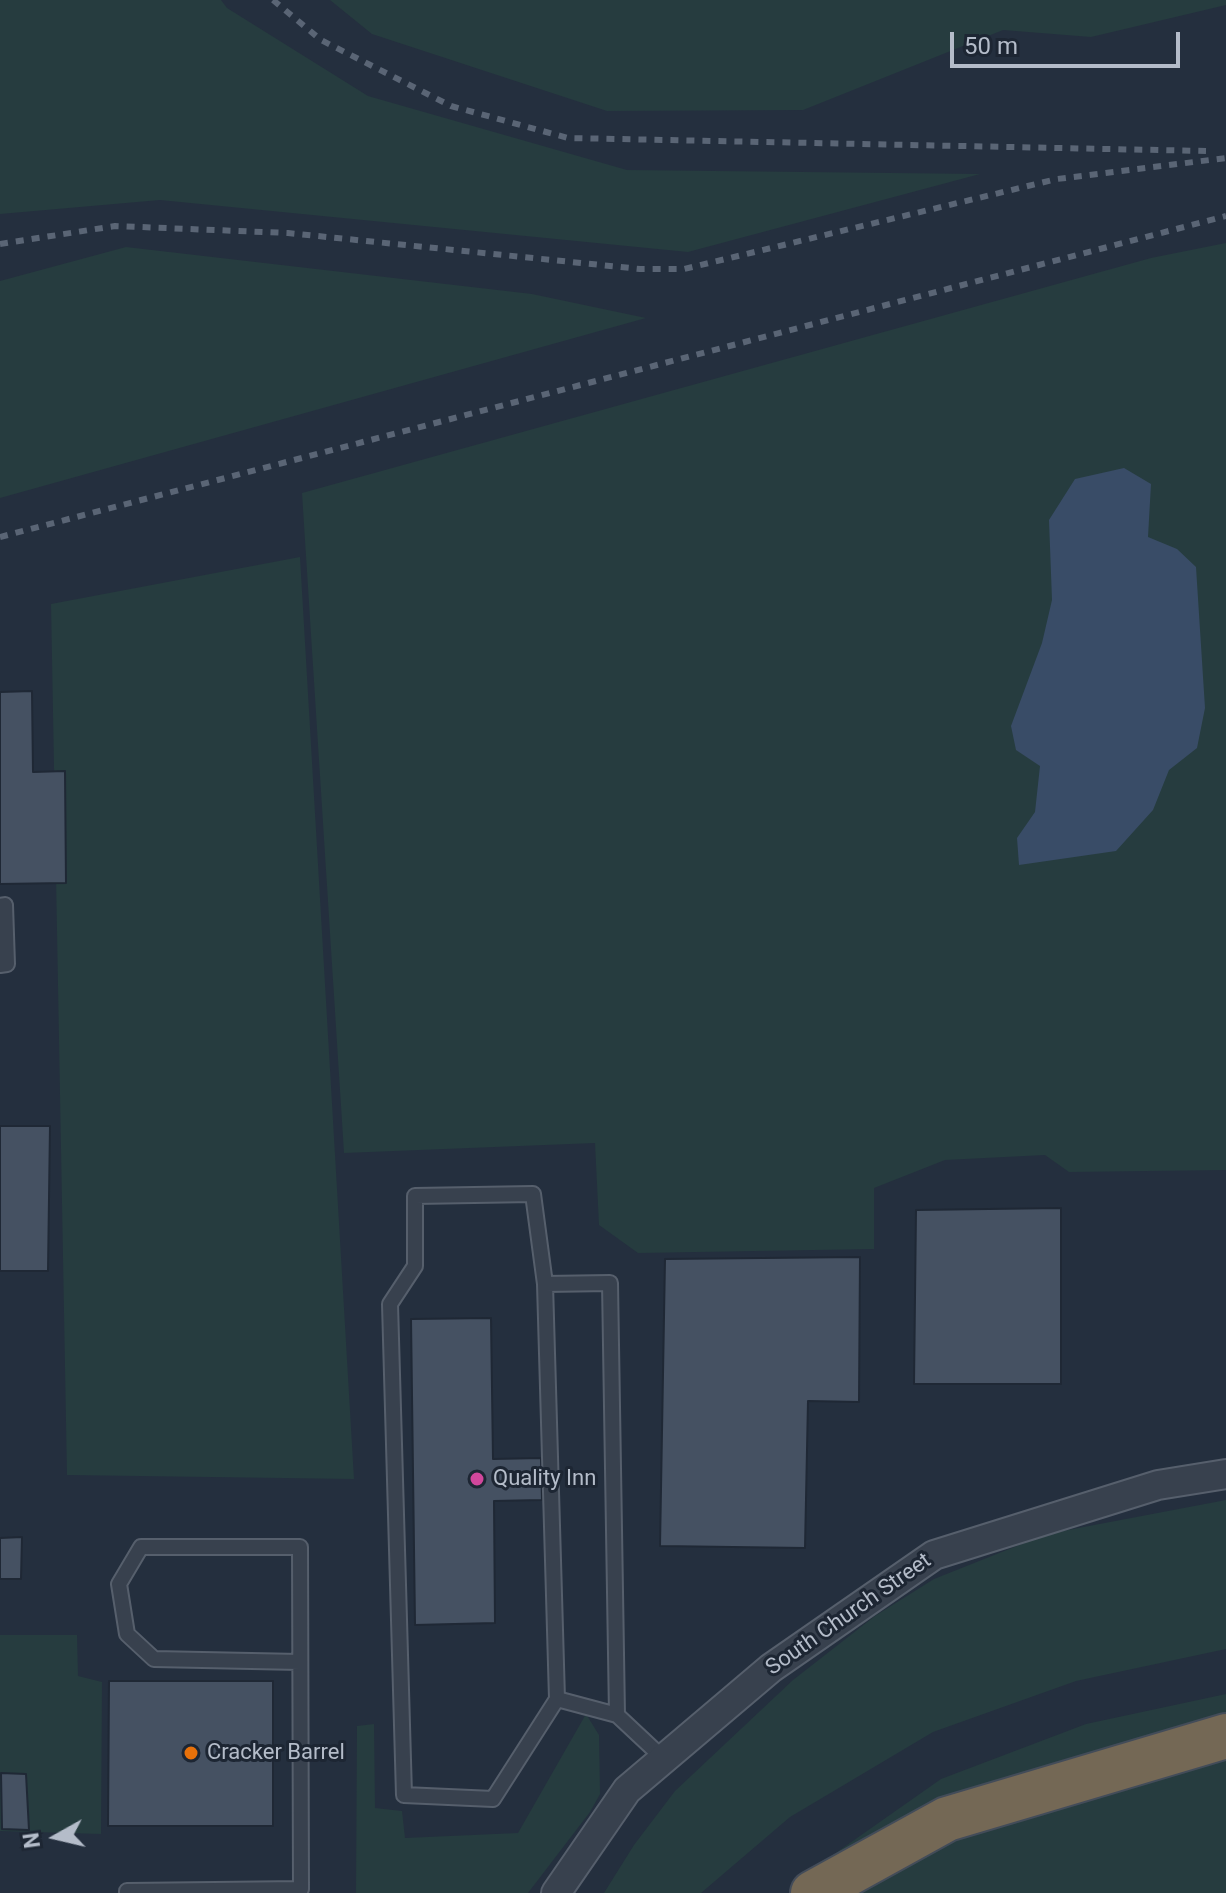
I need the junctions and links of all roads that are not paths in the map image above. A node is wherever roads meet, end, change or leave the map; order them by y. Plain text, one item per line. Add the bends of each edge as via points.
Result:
1 (0, 906) edge
2 (0, 965) edge
3 (545, 1284) junction
4 (1226, 1474) edge
5 (300, 1662) junction
6 (557, 1699) junction
7 (617, 1715) junction
8 (1226, 1736) edge
9 (664, 1759) junction
10 (301, 1891) edge
11 (127, 1893) edge
12 (556, 1893) edge
13 (813, 1893) edge

1 - 2 lane via 5,905 7,964
3 - 6 lane
3 - 6 lane via 533,1194 415,1196 415,1266 390,1304 404,1795 493,1799
3 - 7 lane via 610,1283
4 - 9 street, South Church Street via 1158,1485 934,1555 771,1668
5 - 5 lane via 300,1547 141,1547 119,1584 127,1634 154,1659
5 - 10 lane
6 - 7 lane
7 - 9 lane
8 - 13 highway via 947,1819
9 - 12 street, South Church Street via 627,1790
10 - 11 lane

